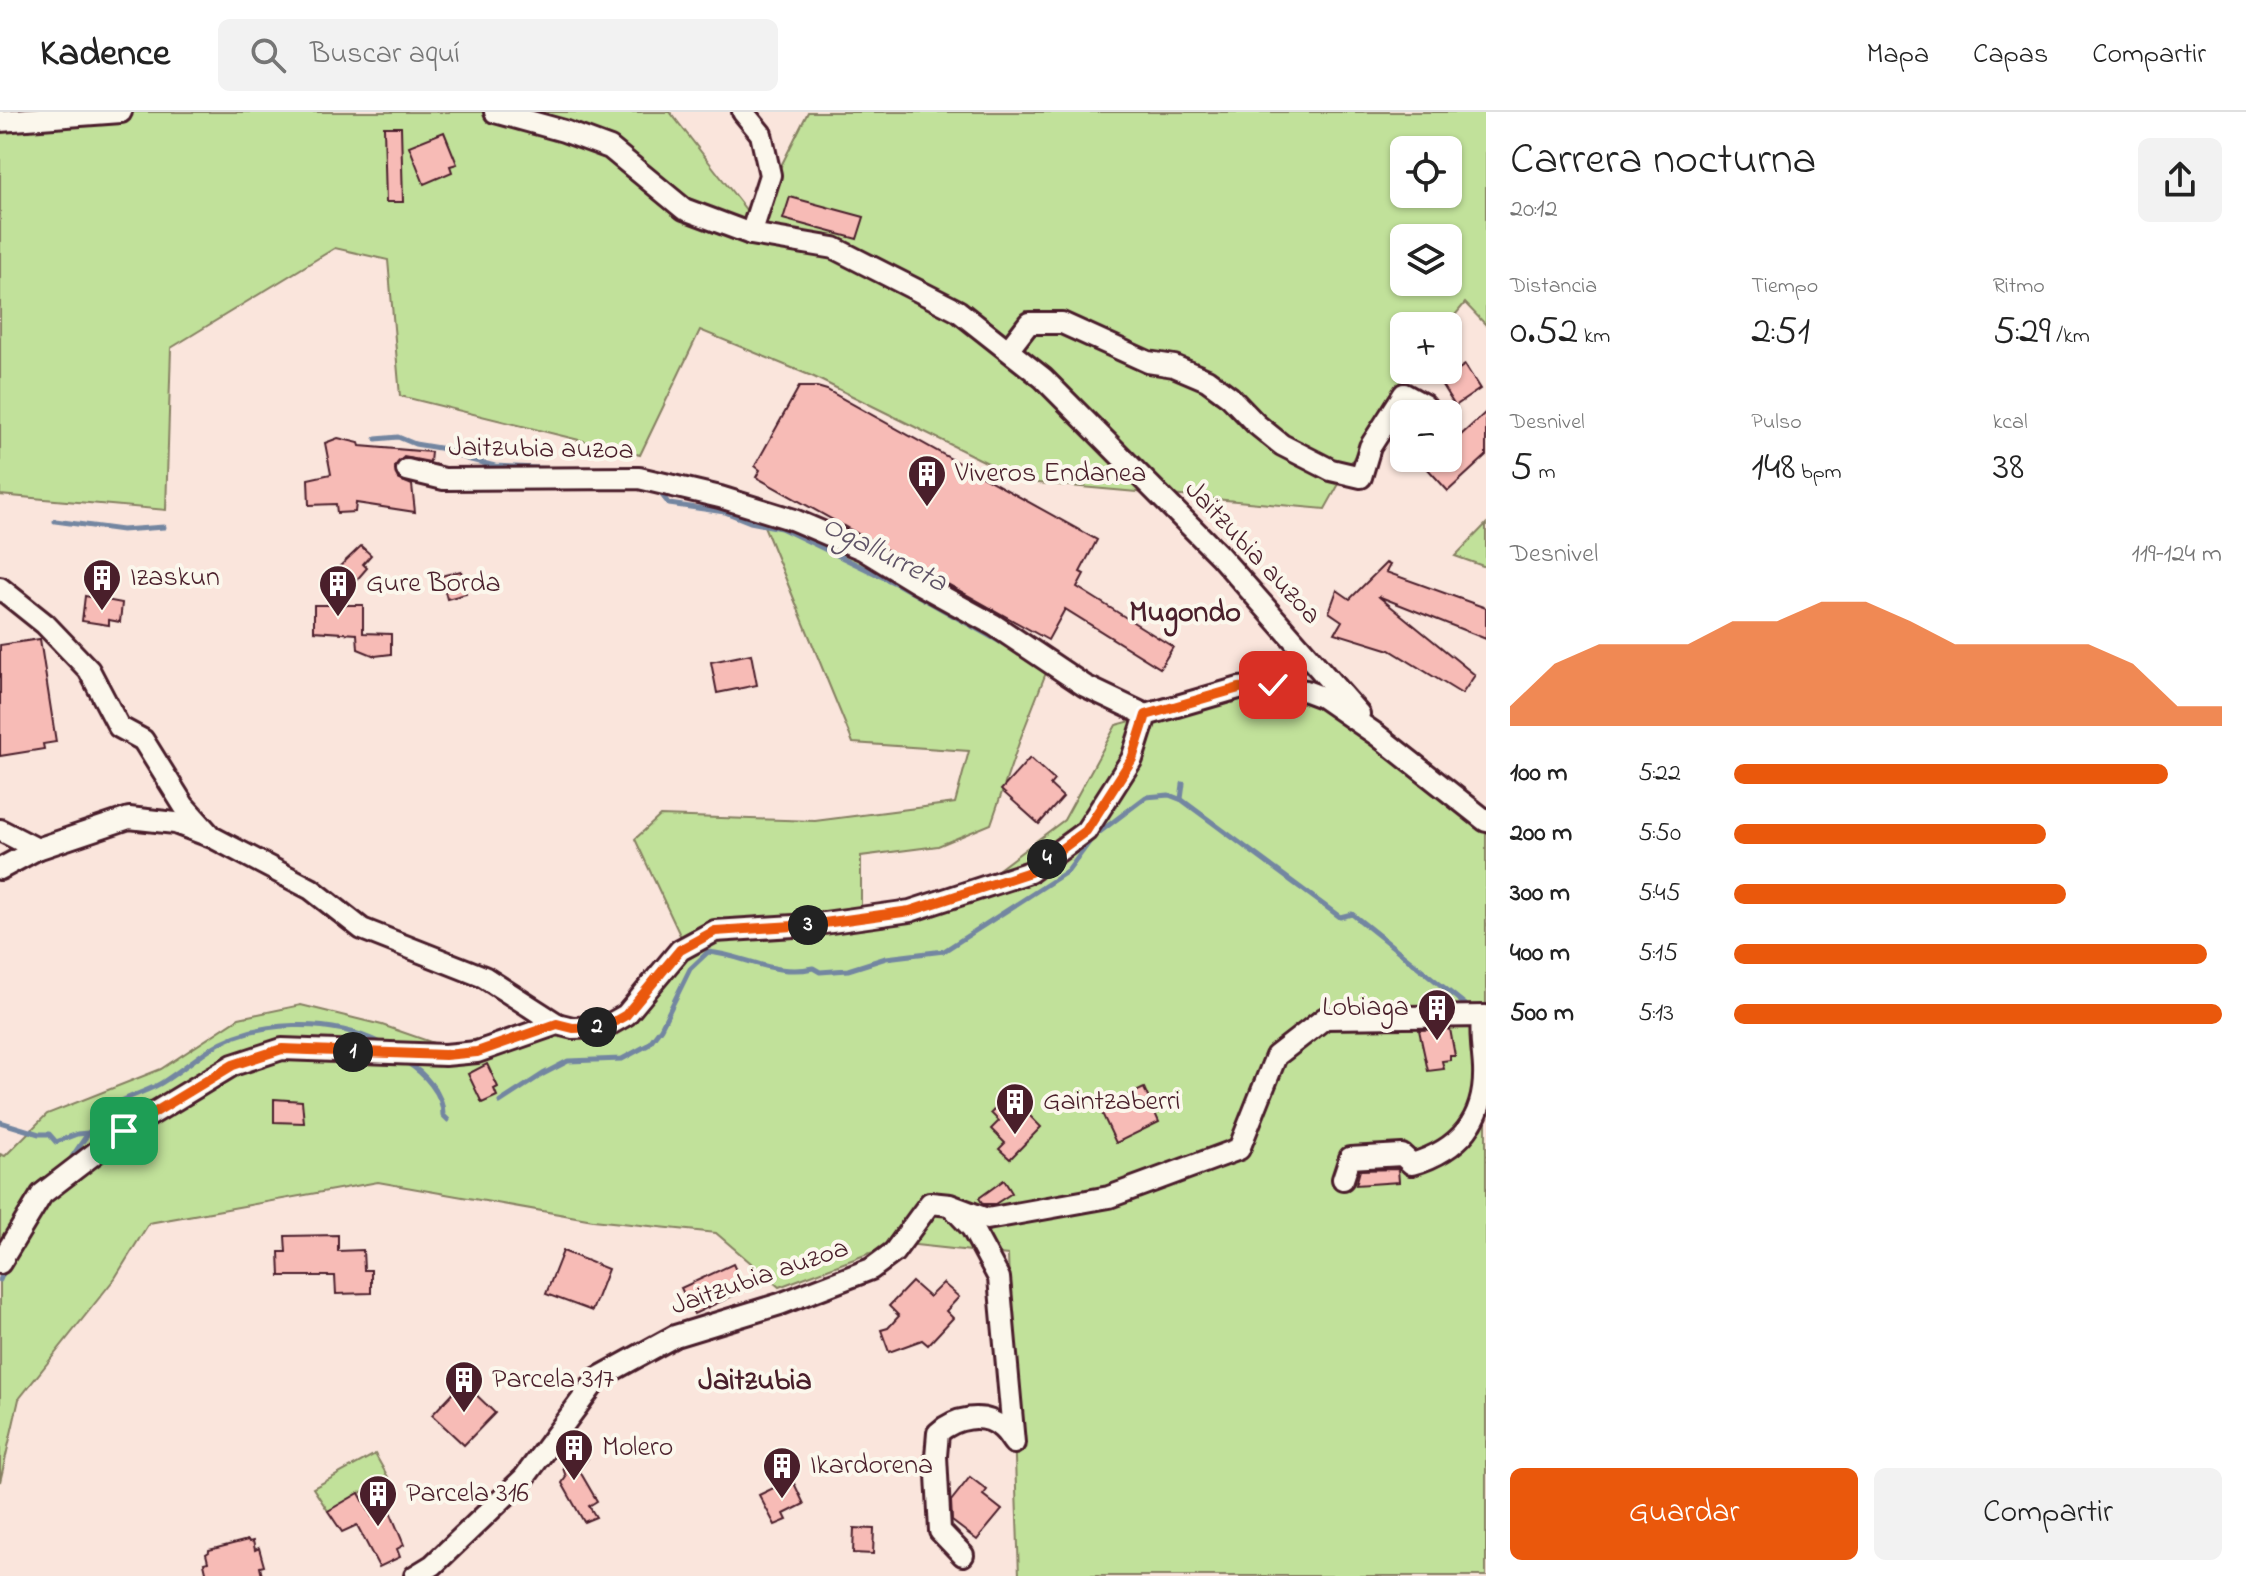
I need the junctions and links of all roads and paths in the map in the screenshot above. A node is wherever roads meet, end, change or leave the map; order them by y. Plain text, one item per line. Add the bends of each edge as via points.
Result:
1 (121, 112) edge
2 (495, 112) edge
3 (743, 112) edge
4 (0, 121) edge
5 (751, 234) junction
6 (1009, 349) junction
7 (1390, 416) edge
8 (407, 470) dead end
9 (0, 588) edge
10 (1146, 715) junction
11 (1377, 735) junction
12 (1486, 821) edge
13 (0, 830) edge
14 (212, 837) junction
15 (37, 849) junction
16 (0, 869) edge
17 (1484, 1017) edge
18 (557, 1024) junction
19 (1343, 1179) dead end
20 (950, 1205) junction
21 (0, 1263) edge
22 (963, 1555) dead end
23 (415, 1576) edge

1 - 4 street
2 - 5 street, Jaitzubia auzoa via 610,148 684,209
3 - 5 street via 761,134 770,175
5 - 6 street, Jaitzubia auzoa via 834,248 958,311
6 - 7 street via 1029,323 1062,323 1148,362 1207,380 1282,445 1331,470 1361,477 1370,447
6 - 11 street, Jaitzubia auzoa via 1219,555
8 - 10 street, Jaitzubia auzoa via 444,479 639,478 794,520 862,549 994,625 1085,686
9 - 14 street via 45,624 89,670 119,727 143,740 184,806
10 - 11 street, Jaitzubia auzoa via 1239,688 1273,685 1322,697
10 - 18 street via 1132,759 1086,831 1030,872 910,911 715,931 680,950 616,1021 605,1027
11 - 12 street, Jaitzubia auzoa
13 - 15 street
14 - 15 street via 175,823 129,818
14 - 18 street via 311,889 362,929 484,977
15 - 16 street
17 - 19 street via 1480,1036 1485,1070 1474,1123 1451,1147 1412,1164 1402,1155 1350,1158
17 - 20 street via 1325,1018 1276,1056 1239,1149 1109,1197 987,1219
18 - 21 street via 477,1052 282,1049 233,1065 124,1131 42,1194
20 - 22 street via 972,1228 999,1278 1014,1443 1001,1426 977,1417 947,1424 938,1433 940,1531
20 - 23 street, Jaitzubia auzoa via 930,1203 894,1252 871,1269 675,1336 598,1378 524,1478

